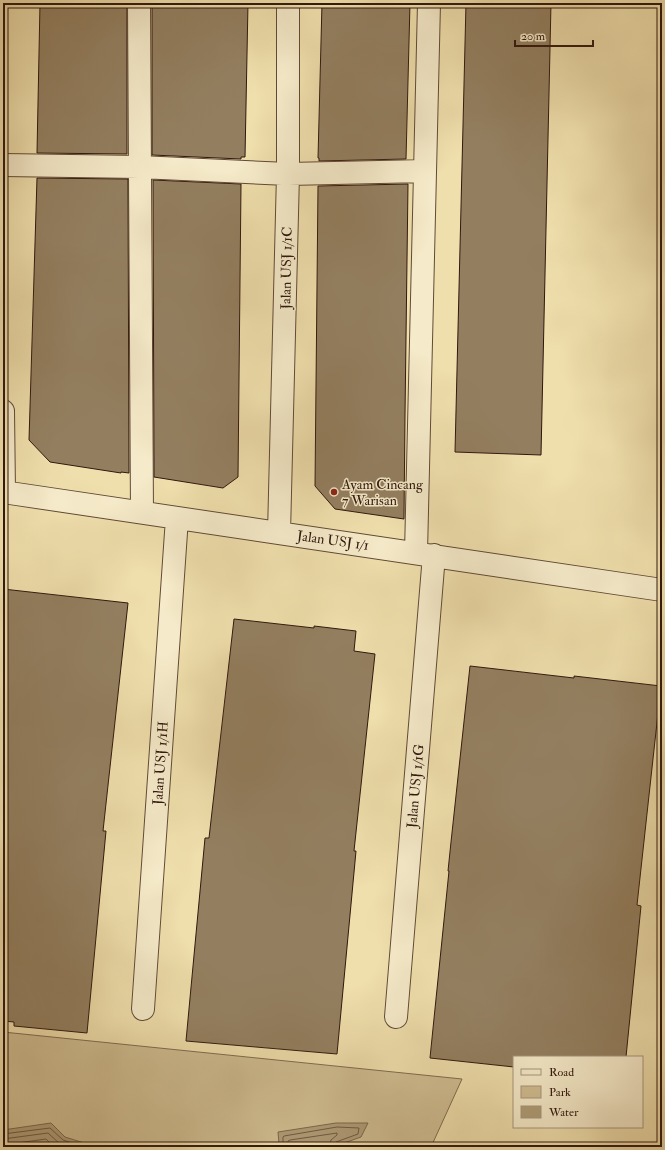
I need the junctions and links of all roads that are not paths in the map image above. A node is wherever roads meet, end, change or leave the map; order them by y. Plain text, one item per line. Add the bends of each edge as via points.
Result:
1 (139, 3) edge
2 (288, 3) edge
3 (429, 3) edge
4 (3, 164) edge
5 (140, 167) junction
6 (425, 171) junction
7 (288, 174) junction
8 (3, 411) edge
9 (3, 492) edge
10 (142, 512) junction
11 (177, 518) junction
12 (279, 533) junction
13 (425, 554) junction
14 (662, 590) edge
15 (143, 1009) dead end
16 (396, 1017) dead end

1 - 5 street
2 - 7 street, Jalan USJ 1/1C
3 - 6 street, Jalan USJ 1/1G
4 - 5 street
5 - 7 street
5 - 10 street
6 - 7 street
6 - 13 street, Jalan USJ 1/1G
7 - 12 street, Jalan USJ 1/1C
8 - 9 street
9 - 10 street, Jalan USJ 1/1
10 - 11 street, Jalan USJ 1/1
11 - 12 street, Jalan USJ 1/1
11 - 15 street, Jalan USJ 1/1H
12 - 13 street, Jalan USJ 1/1
13 - 14 street, Jalan USJ 1/1
13 - 16 street, Jalan USJ 1/1G

